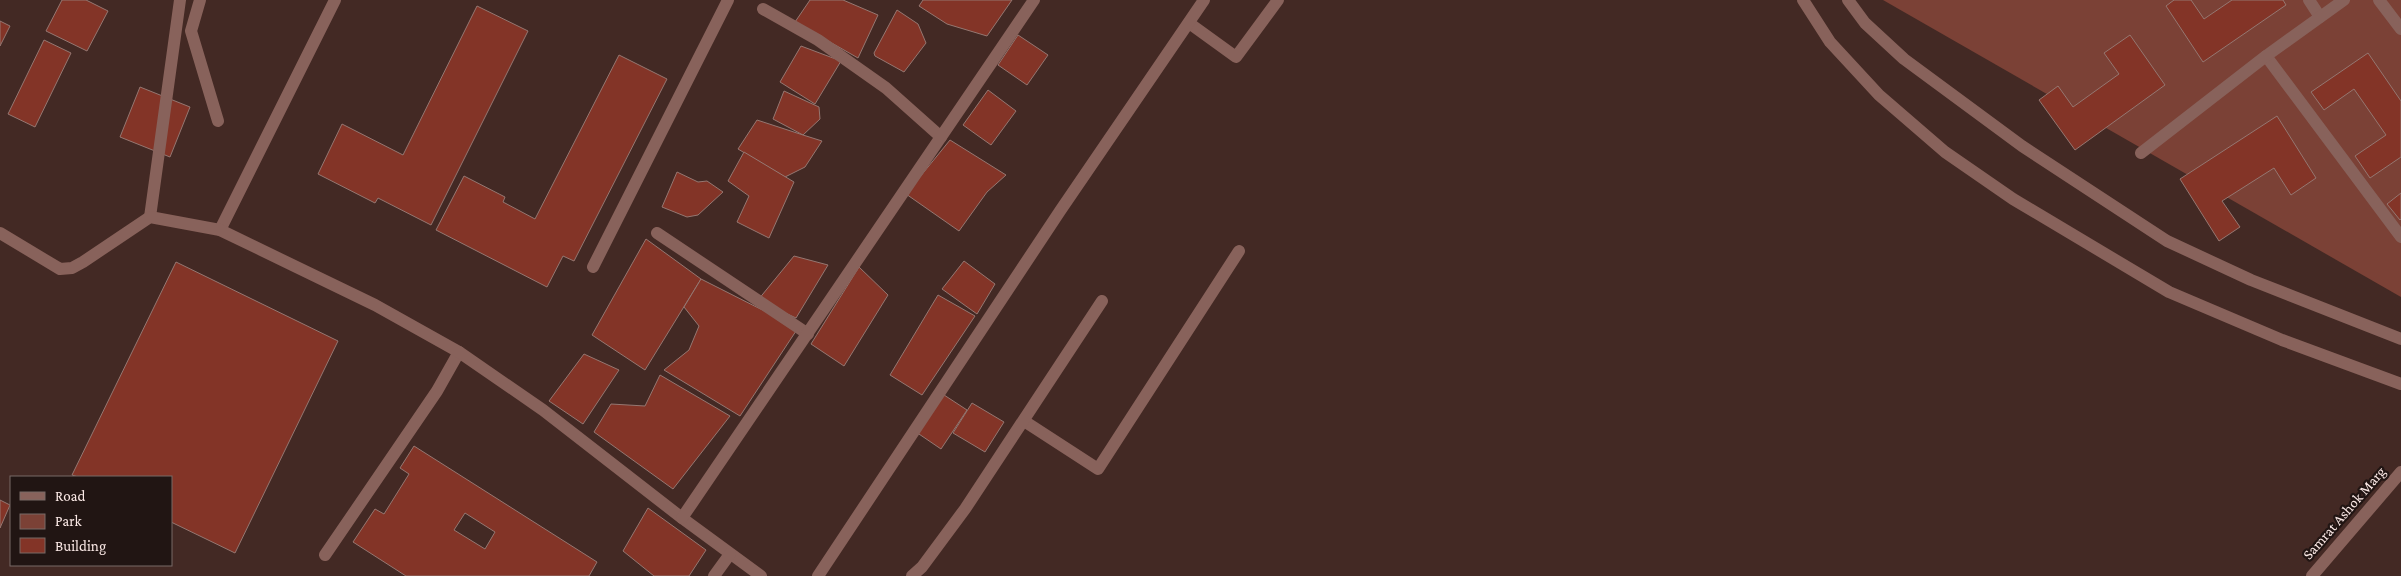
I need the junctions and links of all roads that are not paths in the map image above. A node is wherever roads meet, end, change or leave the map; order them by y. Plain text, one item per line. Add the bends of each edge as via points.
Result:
1 (180, 0) edge
2 (200, 0) edge
3 (336, 0) edge
4 (728, 0) edge
5 (1034, 0) edge
6 (1204, 0) edge
7 (1278, 0) edge
8 (1803, 0) edge
9 (1848, 0) edge
10 (2309, 0) edge
11 (2344, 0) edge
12 (2379, 0) edge
13 (763, 9) dead end
14 (2320, 17) junction
15 (1189, 23) junction
16 (2401, 29) edge
17 (2266, 56) junction
18 (218, 121) dead end
19 (941, 137) junction
20 (2141, 153) dead end
21 (150, 217) junction
22 (220, 230) junction
23 (0, 233) edge
24 (657, 233) dead end
25 (2401, 237) edge
26 (1239, 251) dead end
27 (594, 267) dead end
28 (1102, 301) dead end
29 (808, 334) junction
30 (2401, 339) edge
31 (459, 352) junction
32 (2401, 384) edge
33 (1024, 421) junction
34 (2401, 472) edge
35 (682, 518) junction
36 (730, 554) junction
37 (325, 555) dead end
38 (714, 576) edge
39 (761, 576) edge
40 (818, 576) edge
41 (912, 576) edge
42 (2312, 576) edge

1 - 21 street
2 - 18 street via 191,31
3 - 22 street
4 - 27 street
5 - 19 street
6 - 15 street
7 - 15 street via 1236,57
8 - 32 street via 1830,42 1879,95 1945,152 2013,199 2169,292 2282,340
9 - 30 street via 1865,23 1904,59 2022,146 2167,240 2251,280
10 - 14 street
11 - 14 street
12 - 16 street
13 - 19 street via 818,40 886,88
14 - 17 street
15 - 40 street
17 - 20 street
17 - 25 street
19 - 29 street
21 - 22 street
21 - 23 street via 72,268 60,269
22 - 31 street via 375,305
24 - 29 street
26 - 33 street via 1098,469
28 - 33 street
29 - 35 street
31 - 35 street via 543,410
31 - 37 street
33 - 41 street via 965,509
34 - 42 street, Samrat Ashok Marg
35 - 36 street
36 - 38 street
36 - 39 street

